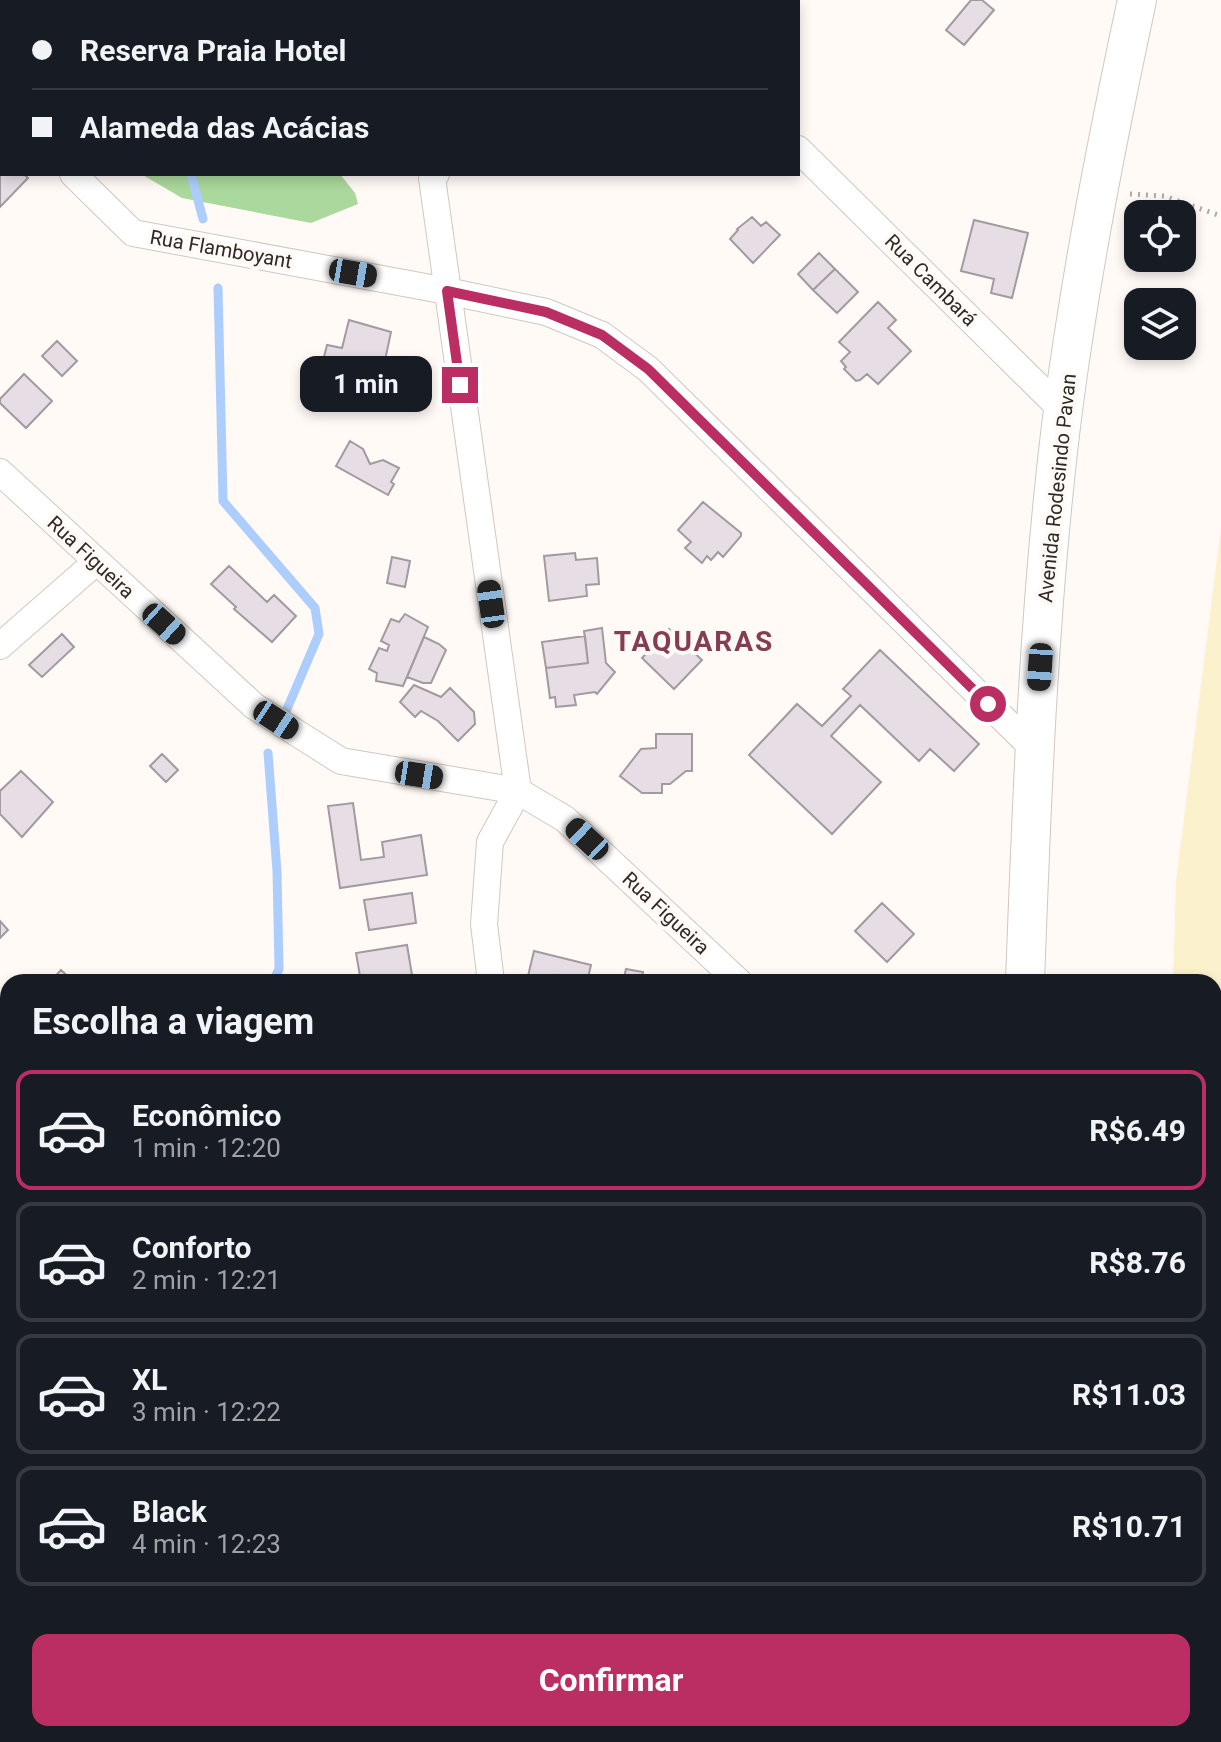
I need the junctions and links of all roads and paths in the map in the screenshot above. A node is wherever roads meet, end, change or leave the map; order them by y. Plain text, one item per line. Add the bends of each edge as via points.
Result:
1 (1137, 0) edge
2 (800, 151) edge
3 (75, 176) edge
4 (434, 176) edge
5 (1130, 194) dead end
6 (1221, 216) edge
7 (447, 291) junction
8 (1063, 411) junction
9 (0, 472) edge
10 (96, 562) junction
11 (0, 646) edge
12 (1034, 749) junction
13 (518, 791) junction
14 (490, 974) edge
15 (730, 974) edge
16 (1025, 974) edge

1 - 8 main road, Avenida Rodesindo Pavan via 1097,188
2 - 8 street, Rua Cambará
3 - 7 street, Rua Flamboyant via 133,233
4 - 7 street
5 - 6 path via 1164,196
7 - 12 street, Rua Flamboyant via 546,312 602,335 648,369
7 - 13 street
8 - 12 main road, Avenida Rodesindo Pavan
9 - 10 street, Rua Figueira
10 - 11 street
10 - 13 street, Rua Figueira via 254,706 341,761
12 - 16 main road, Avenida Rodesindo Pavan
13 - 14 street via 490,842 484,924
13 - 15 street, Rua Figueira via 565,819

